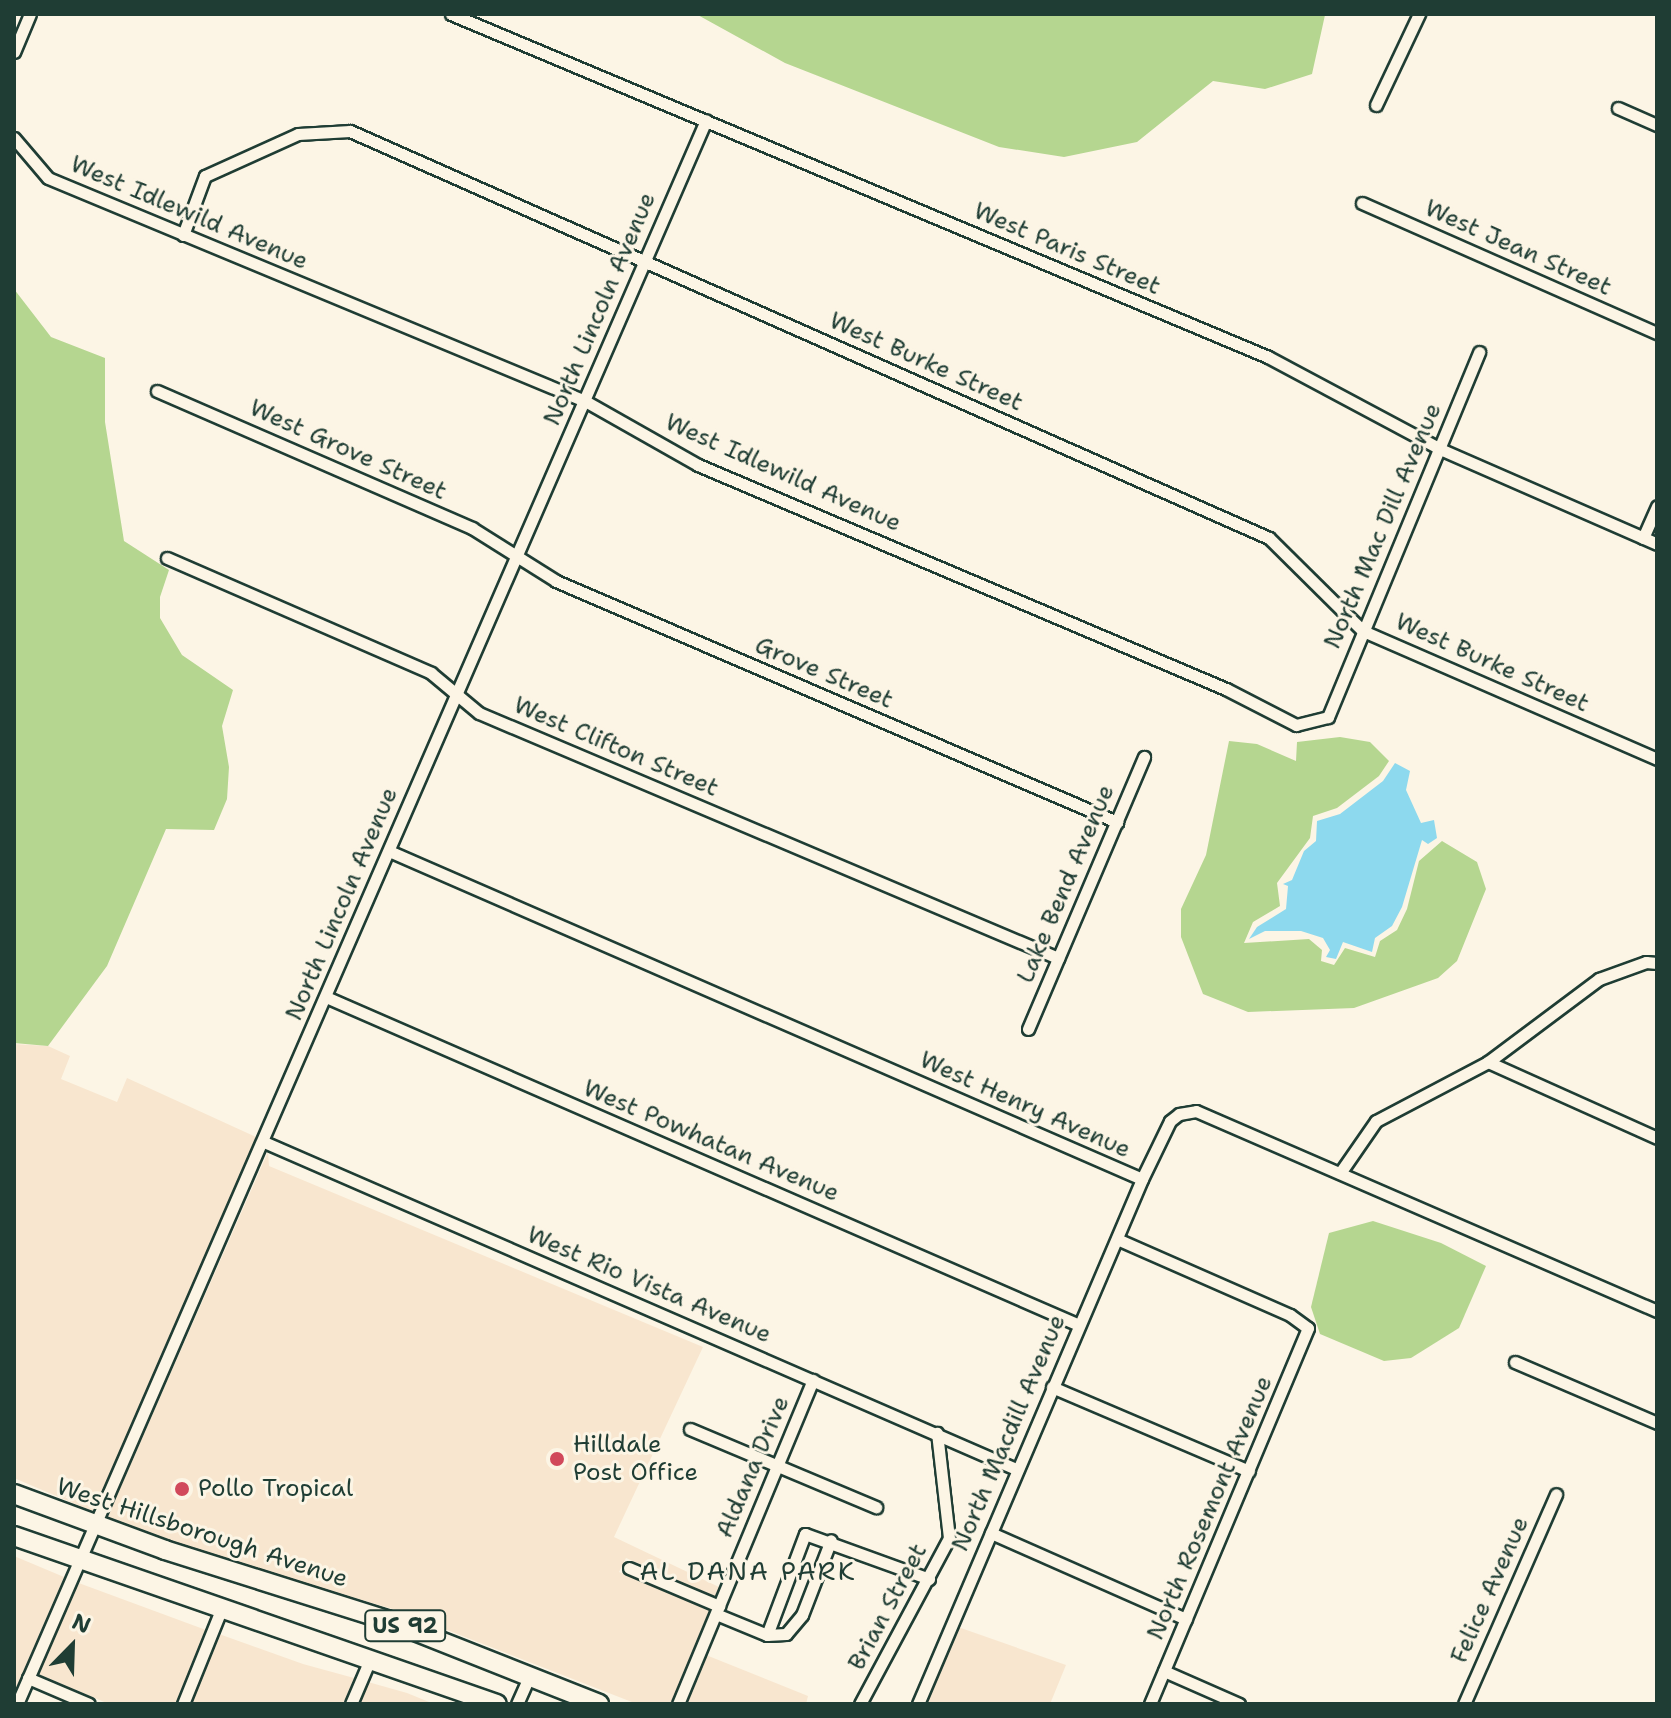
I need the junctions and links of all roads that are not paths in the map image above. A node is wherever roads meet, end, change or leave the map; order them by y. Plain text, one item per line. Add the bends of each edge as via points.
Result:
1 (30, 14) edge
2 (451, 14) edge
3 (1419, 14) edge
4 (14, 52) edge
5 (1376, 105) dead end
6 (1618, 108) dead end
7 (706, 120) junction
8 (1657, 125) edge
9 (14, 138) edge
10 (1362, 203) dead end
11 (183, 235) junction
12 (644, 261) junction
13 (1657, 333) edge
14 (1479, 352) dead end
15 (157, 391) dead end
16 (585, 401) junction
17 (1440, 449) junction
18 (1657, 506) edge
19 (1643, 538) junction
20 (1657, 544) edge
21 (518, 557) junction
22 (167, 558) dead end
23 (1363, 631) junction
24 (458, 697) junction
25 (1328, 717) joint
26 (1144, 757) dead end
27 (1657, 759) edge
28 (1117, 822) junction
29 (389, 851) junction
30 (1058, 958) junction
31 (1657, 963) edge
32 (326, 997) junction
33 (1028, 1029) dead end
34 (1488, 1062) junction
35 (1657, 1138) edge
36 (264, 1142) junction
37 (1340, 1173) junction
38 (1142, 1179) junction
39 (1117, 1239) junction
40 (1657, 1311) edge
41 (1079, 1325) junction
42 (1515, 1362) dead end
43 (813, 1380) junction
44 (1052, 1387) junction
45 (1657, 1423) edge
46 (690, 1429) dead end
47 (937, 1433) junction
48 (778, 1465) junction
49 (1016, 1469) junction
50 (1249, 1471) junction
51 (14, 1494) edge
52 (1556, 1494) dead end
53 (876, 1507) dead end
54 (96, 1525) junction
55 (991, 1533) junction
56 (14, 1536) edge
57 (831, 1540) junction
58 (78, 1561) junction
59 (629, 1568) dead end
60 (929, 1579) junction
61 (221, 1610) junction
62 (717, 1610) junction
63 (1186, 1619) junction
64 (767, 1635) junction
65 (372, 1656) junction
66 (1164, 1671) junction
67 (530, 1675) junction
68 (28, 1678) junction
69 (17, 1704) edge
70 (89, 1704) edge
71 (183, 1704) edge
72 (351, 1704) edge
73 (497, 1704) edge
74 (517, 1704) edge
75 (599, 1704) edge
76 (678, 1704) edge
77 (860, 1704) edge
78 (918, 1704) edge
79 (1150, 1704) edge
80 (1239, 1704) edge
81 (1464, 1704) edge

1 - 4 street
2 - 7 street, West Paris Street
3 - 5 street
6 - 8 street
7 - 12 street, North Lincoln Avenue
7 - 17 street, West Paris Street via 1268,357
9 - 11 street, West Idlewild Avenue via 48,178
10 - 13 street, West Jean Street
11 - 12 street, West Burke Street via 205,176 298,134 350,131
11 - 16 street, West Idlewild Avenue
12 - 16 street, North Lincoln Avenue
12 - 23 street, West Burke Street via 1269,538
14 - 17 street, North Mac Dill Avenue
15 - 21 street, West Grove Street via 472,528
16 - 21 street, North Lincoln Avenue
16 - 25 street, West Idlewild Avenue via 698,465 1226,689 1296,725
17 - 19 street, West Paris Street
17 - 23 street, North Mac Dill Avenue
18 - 19 street
19 - 20 street, West Paris Street
21 - 24 street, North Lincoln Avenue
21 - 28 street, Grove Street via 556,581
22 - 24 street, West Clifton Street via 431,673
23 - 25 street, North Mac Dill Avenue
23 - 27 street, West Burke Street
24 - 29 street, North Lincoln Avenue
24 - 30 street, West Clifton Street via 479,713
26 - 28 street, Lake Bend Avenue
28 - 30 street, Lake Bend Avenue
29 - 32 street, North Lincoln Avenue
29 - 38 street, West Henry Avenue
30 - 33 street, Lake Bend Avenue
31 - 34 street via 1599,979
32 - 36 street, North Lincoln Avenue
32 - 41 street, West Powhatan Avenue
34 - 35 street
34 - 37 street via 1376,1121
36 - 43 street, West Rio Vista Avenue
36 - 54 street, North Lincoln Avenue
37 - 38 street, West Henry Avenue via 1196,1111 1170,1121
37 - 40 street, West Henry Avenue
38 - 39 street, North Macdill Avenue
39 - 41 street, North Macdill Avenue
39 - 50 street, North Rosemont Avenue via 1290,1315 1308,1328
41 - 44 street, North Macdill Avenue
42 - 45 street
43 - 47 street, West Rio Vista Avenue
43 - 48 street, Aldana Drive
44 - 49 street, North Macdill Avenue
44 - 50 street
46 - 48 street
47 - 49 street, West Rio Vista Avenue
47 - 60 street, Brian Street via 949,1538
48 - 53 street
48 - 62 street, Aldana Drive
49 - 55 street, North Macdill Avenue
50 - 63 street, North Rosemont Avenue
51 - 54 main road, West Hillsborough Avenue / US 92
52 - 81 street, Felice Avenue
54 - 58 street, North Lincoln Avenue
54 - 67 main road, West Hillsborough Avenue / US 92 via 387,1620
55 - 63 street
55 - 78 street, North Macdill Avenue
56 - 58 main road, US 92
57 - 60 street
57 - 64 street via 802,1615 786,1634
57 - 64 street via 805,1534
58 - 61 main road, US 92
58 - 68 street, North Lincoln Avenue
59 - 62 street
60 - 77 street, Brian Street
61 - 65 main road, US 92
61 - 71 street
62 - 64 street
62 - 76 street, Aldana Drive
63 - 66 street, North Rosemont Avenue
65 - 72 street
65 - 73 main road, US 92
66 - 79 street, North Rosemont Avenue
66 - 80 street
67 - 74 street
67 - 75 main road, West Hillsborough Avenue / US 92
68 - 69 street, North Lincoln Avenue
68 - 70 street

